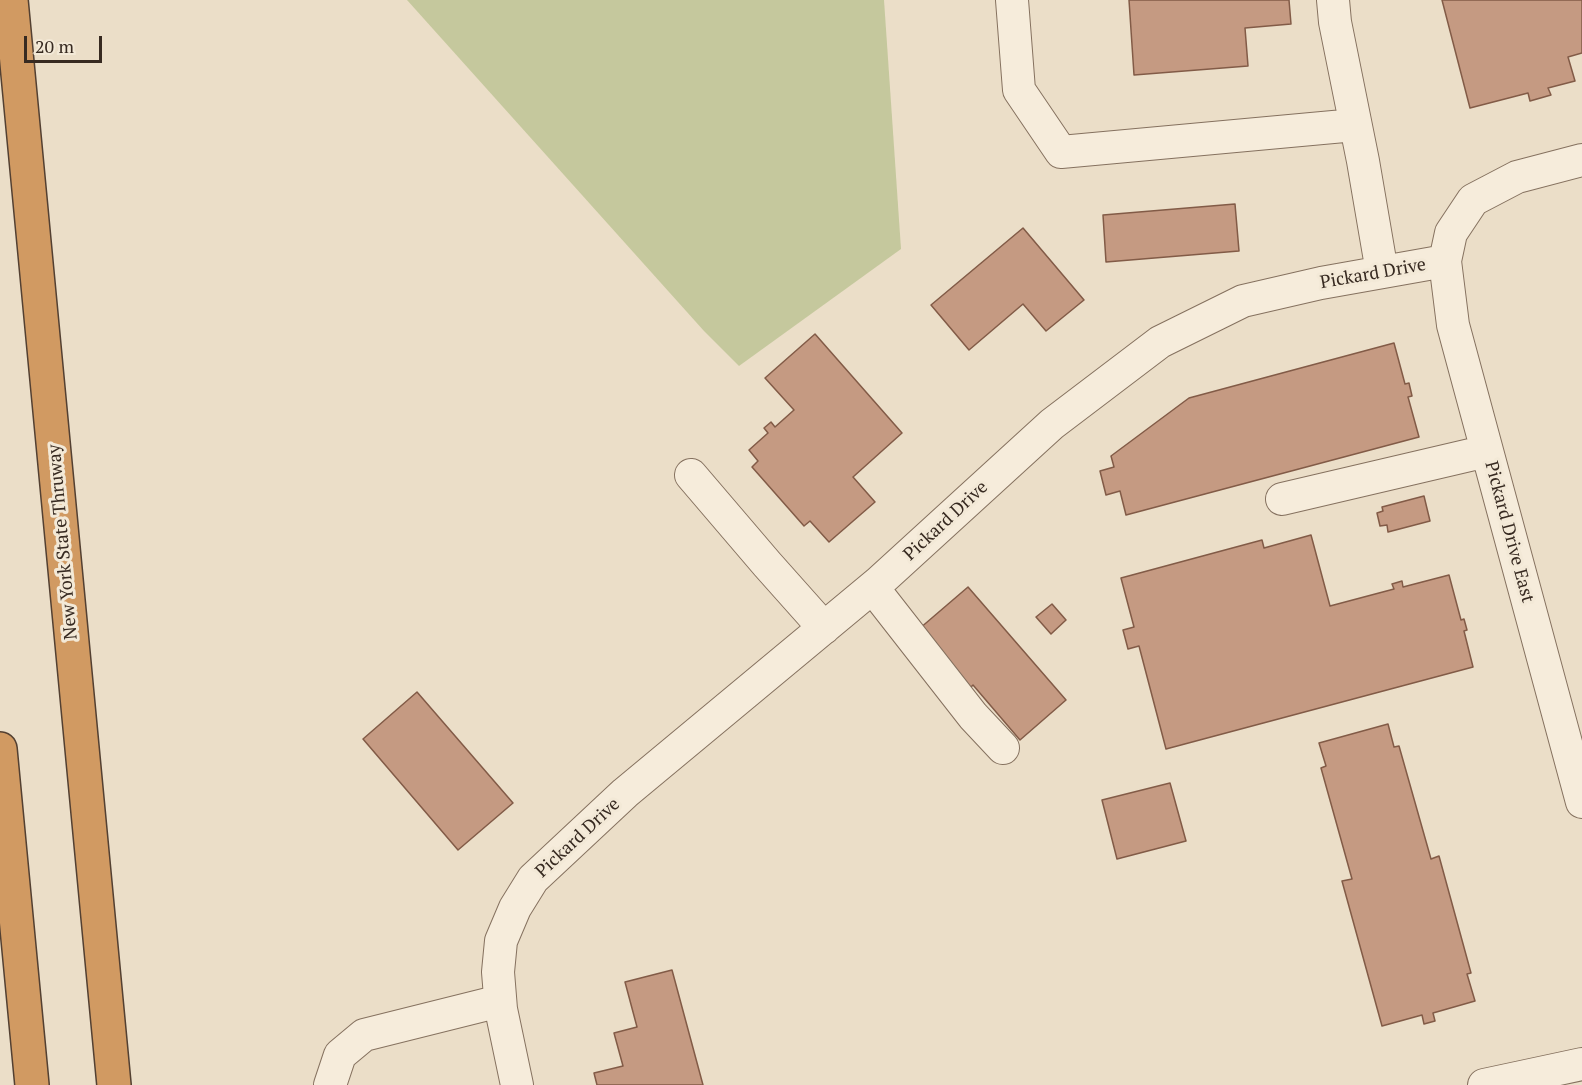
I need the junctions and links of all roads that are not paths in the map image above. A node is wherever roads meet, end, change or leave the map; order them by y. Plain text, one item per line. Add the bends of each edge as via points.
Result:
1 (11, 0) edge
2 (1012, 0) edge
3 (1333, 0) edge
4 (1355, 125) junction
5 (1582, 160) edge
6 (1445, 261) junction
7 (1382, 272) junction
8 (1487, 451) junction
9 (691, 475) dead end
10 (1282, 499) dead end
11 (873, 588) junction
12 (825, 628) junction
13 (1003, 748) dead end
14 (0, 749) edge
15 (1582, 802) edge
16 (500, 1001) junction
17 (1582, 1064) edge
18 (32, 1085) edge
19 (114, 1085) edge
20 (330, 1085) edge
21 (517, 1085) edge
22 (1484, 1085) edge

1 - 19 highway, New York State Thruway
2 - 4 street via 1019,90 1061,152
3 - 4 street
4 - 7 street
5 - 6 street, Pickard Drive via 1517,177 1473,200 1451,233
6 - 7 street, Pickard Drive
6 - 8 street, Pickard Drive East via 1453,325
7 - 11 street, Pickard Drive via 1243,301 1160,342 1052,424
8 - 10 street
8 - 15 street, Pickard Drive East
9 - 12 street
11 - 12 street, Pickard Drive
11 - 13 street via 973,716
12 - 16 street, Pickard Drive via 625,794 533,879 501,941
14 - 18 highway
16 - 20 street via 364,1035 340,1055
16 - 21 street, Pickard Drive
17 - 22 street

